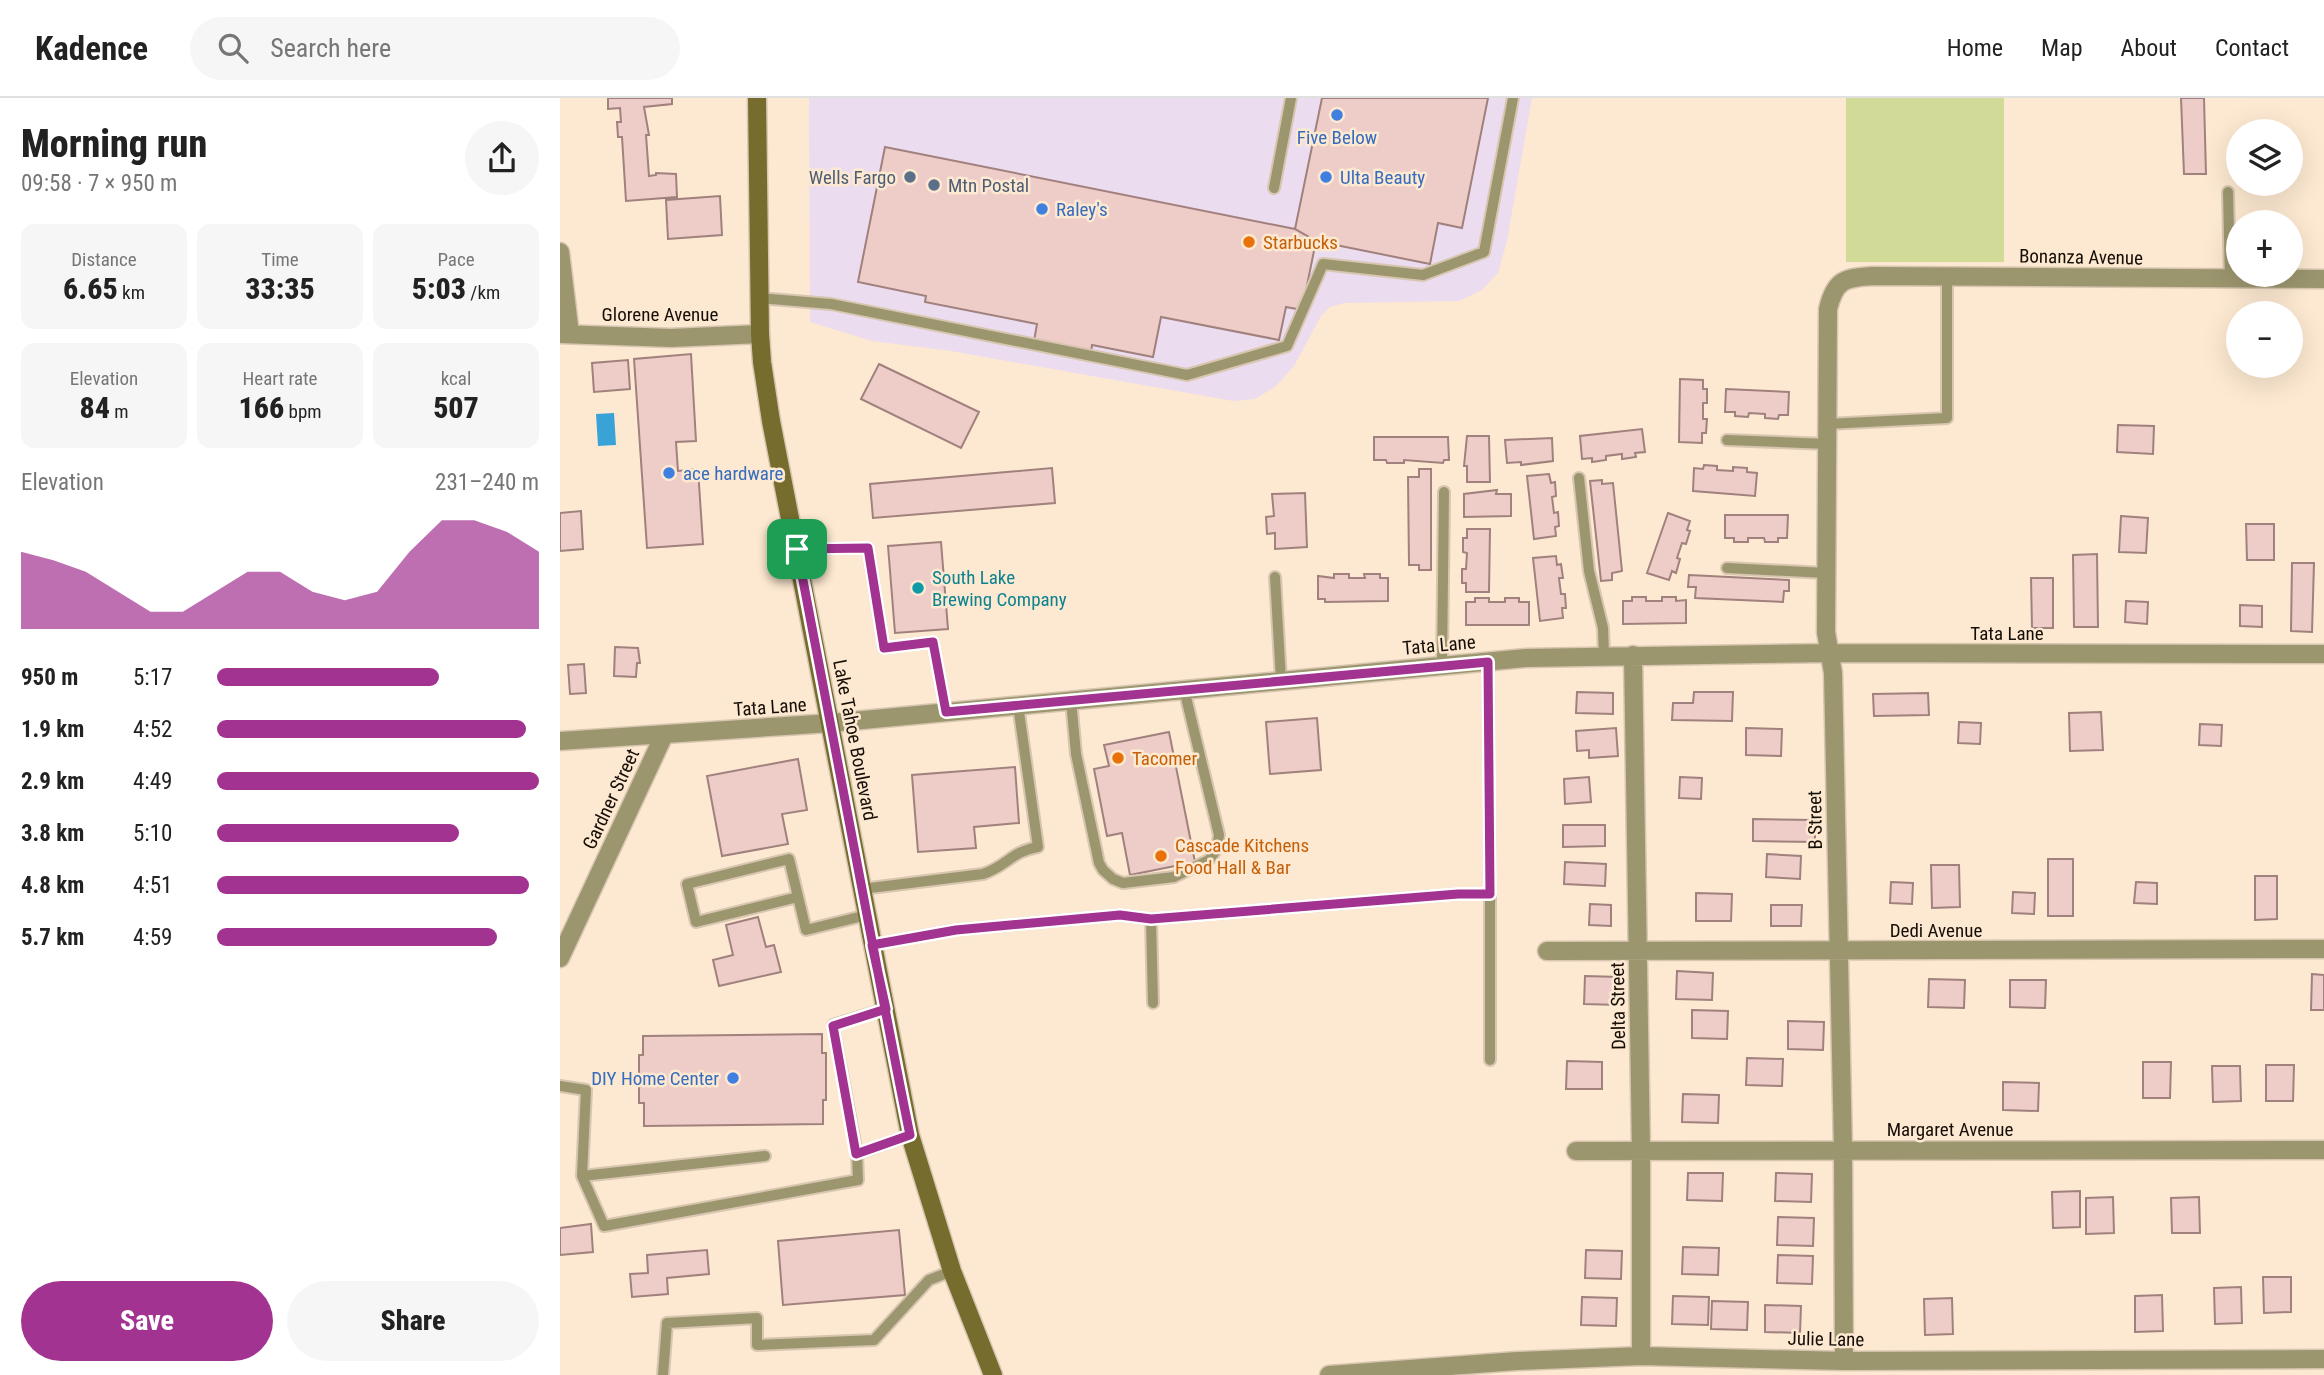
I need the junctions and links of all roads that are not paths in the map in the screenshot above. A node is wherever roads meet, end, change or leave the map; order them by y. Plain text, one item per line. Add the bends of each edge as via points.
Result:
1 (757, 98) edge
2 (1291, 98) edge
3 (1513, 98) edge
4 (1273, 188) dead end
5 (560, 251) edge
6 (1947, 277) junction
7 (2303, 279) edge
8 (2324, 279) edge
9 (2226, 280) edge
10 (1839, 283) joint
11 (759, 298) junction
12 (565, 334) edge
13 (760, 334) junction
14 (1827, 424) junction
15 (1727, 440) dead end
16 (1827, 444) junction
17 (1579, 478) dead end
18 (1444, 492) dead end
19 (797, 549) junction
20 (1727, 568) dead end
21 (1826, 573) junction
22 (1275, 577) dead end
23 (1829, 653) junction
24 (2324, 654) edge
25 (1633, 655) junction
26 (1604, 656) junction
27 (1488, 662) junction
28 (1442, 665) junction
29 (1281, 680) junction
30 (1184, 689) junction
31 (1071, 700) junction
32 (1018, 705) junction
33 (946, 712) junction
34 (831, 723) junction
35 (664, 735) junction
36 (560, 741) edge
37 (862, 889) junction
38 (1490, 894) junction
39 (798, 897) junction
40 (867, 915) junction
41 (1151, 919) junction
42 (872, 945) junction
43 (2324, 948) edge
44 (1548, 951) dead end
45 (1638, 951) junction
46 (1839, 951) junction
47 (560, 957) edge
48 (1153, 1003) dead end
49 (886, 1009) junction
50 (1490, 1060) dead end
51 (560, 1086) edge
52 (910, 1135) junction
53 (1641, 1150) junction
54 (1843, 1150) junction
55 (2324, 1150) edge
56 (1576, 1151) dead end
57 (856, 1154) junction
58 (765, 1156) dead end
59 (582, 1176) junction
60 (952, 1271) junction
61 (1641, 1356) junction
62 (2324, 1359) edge
63 (1844, 1361) junction
64 (663, 1375) edge
65 (993, 1375) edge
66 (1329, 1375) edge

1 - 11 main road, Lake Tahoe Boulevard
2 - 4 lane
3 - 11 lane via 1484,252 1423,275 1323,264 1287,346 1186,375 831,304
5 - 12 street
6 - 9 street, Bonanza Avenue
6 - 10 street, Bonanza Avenue via 1853,277
6 - 14 lane via 1947,418
7 - 8 street, Bonanza Avenue
10 - 14 street, B Street via 1828,309
11 - 13 main road, Lake Tahoe Boulevard
12 - 13 street, Glorene Avenue via 671,338
13 - 19 main road, Lake Tahoe Boulevard via 769,411
14 - 16 street, B Street
15 - 16 lane
16 - 21 street, B Street
17 - 26 lane
18 - 28 lane
19 - 33 lane via 868,548 884,648 933,642
19 - 34 main road, Lake Tahoe Boulevard
20 - 21 lane
21 - 23 street, B Street
22 - 29 lane
23 - 24 street, Tata Lane
23 - 25 street, Tata Lane
23 - 46 street, B Street
25 - 26 street, Tata Lane
25 - 45 street, Delta Street
26 - 27 street, Tata Lane
27 - 28 street, Tata Lane
27 - 38 lane
28 - 29 street, Tata Lane
29 - 30 street, Tata Lane
30 - 31 street, Tata Lane
30 - 31 lane via 1219,835 1217,849 1209,860 1174,877 1135,882 1113,879 1098,863 1076,754
31 - 32 street, Tata Lane
32 - 33 street, Tata Lane
32 - 37 lane via 1038,846 1023,849 998,869 983,874
33 - 34 street, Tata Lane
34 - 35 street, Tata Lane
34 - 37 main road, Lake Tahoe Boulevard
35 - 36 street, Tata Lane
35 - 47 street, Gardner Street
37 - 40 main road, Lake Tahoe Boulevard
38 - 41 lane
38 - 50 lane
39 - 39 lane via 789,859 687,884 696,922
39 - 40 lane via 806,930
40 - 42 main road, Lake Tahoe Boulevard
41 - 42 lane via 1120,915 956,930
41 - 48 lane
42 - 49 main road, Lake Tahoe Boulevard
43 - 46 street, Dedi Avenue
44 - 45 street, Dedi Avenue
45 - 46 street, Dedi Avenue
45 - 53 street, Delta Street
46 - 54 street, B Street
49 - 52 main road, Lake Tahoe Boulevard
49 - 57 lane via 833,1026
51 - 59 lane via 586,1090
52 - 57 lane
52 - 60 main road, Lake Tahoe Boulevard
53 - 54 street, Margaret Avenue
53 - 56 street, Margaret Avenue
53 - 61 street, Delta Street
54 - 55 street, Margaret Avenue
54 - 63 street, B Street
57 - 59 lane via 858,1180 604,1226
58 - 59 lane
60 - 64 lane via 929,1280 874,1340 757,1345 757,1318 667,1323
60 - 65 main road, Lake Tahoe Boulevard
61 - 63 street, Julie Lane
61 - 66 street, Julie Lane
62 - 63 street, Julie Lane

